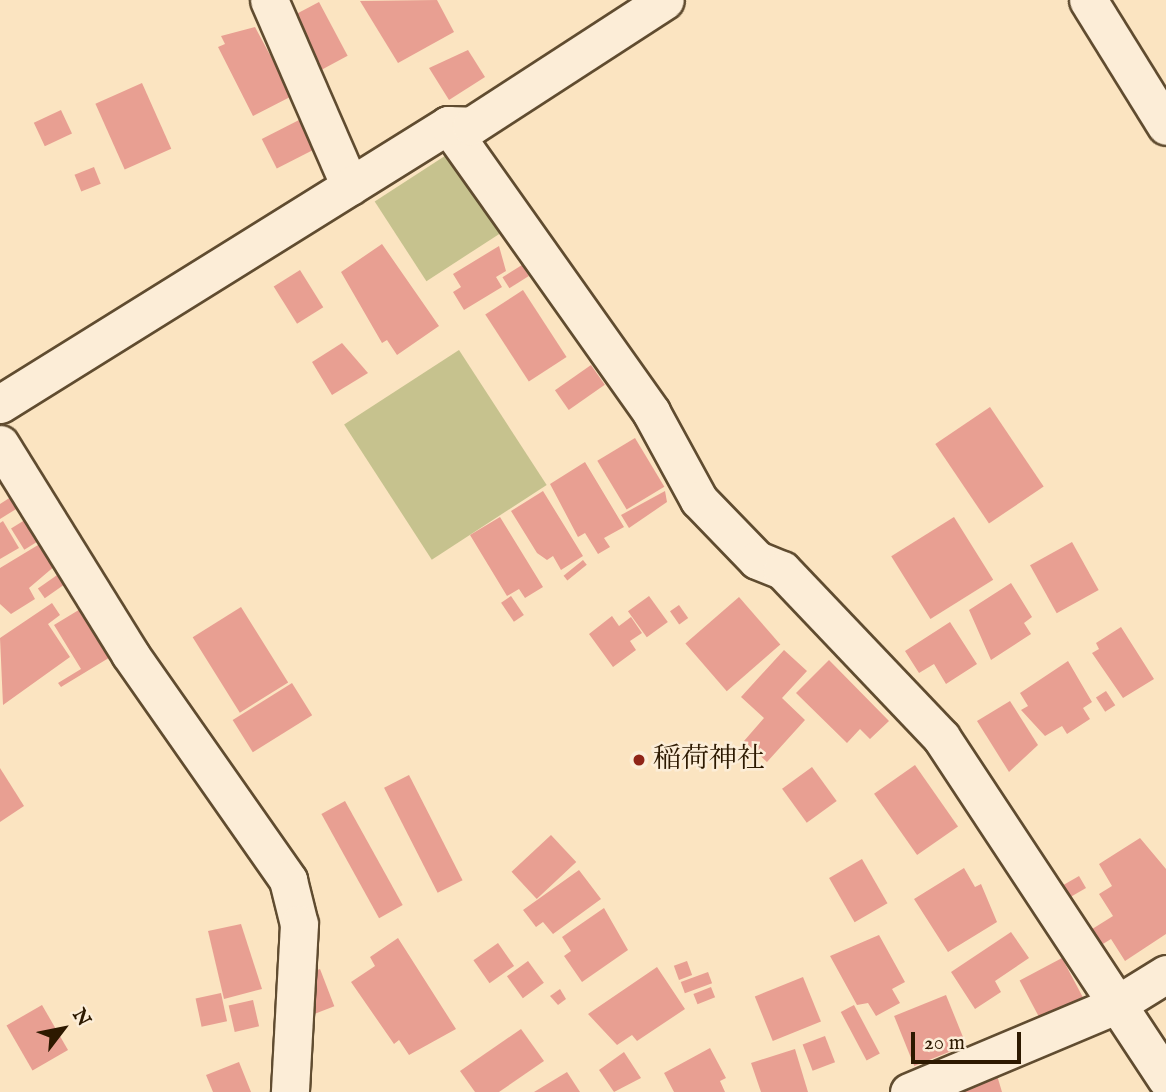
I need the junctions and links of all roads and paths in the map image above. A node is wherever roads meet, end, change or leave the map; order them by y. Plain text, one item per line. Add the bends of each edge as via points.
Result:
1 (269, 0) edge
2 (665, 0) edge
3 (1088, 0) edge
4 (448, 125) junction
5 (1166, 126) edge
6 (351, 186) junction
7 (0, 404) edge
8 (0, 444) edge
9 (1166, 974) edge
10 (1116, 1005) junction
11 (1166, 1078) edge
12 (290, 1092) edge
13 (909, 1092) edge

1 - 6 street
2 - 4 street via 471,126
3 - 5 street
4 - 6 street
4 - 10 street via 651,412 699,500 757,560 782,570 941,737
6 - 7 street
8 - 12 street via 131,654 288,880 299,924
9 - 10 street
10 - 11 street
10 - 13 street

